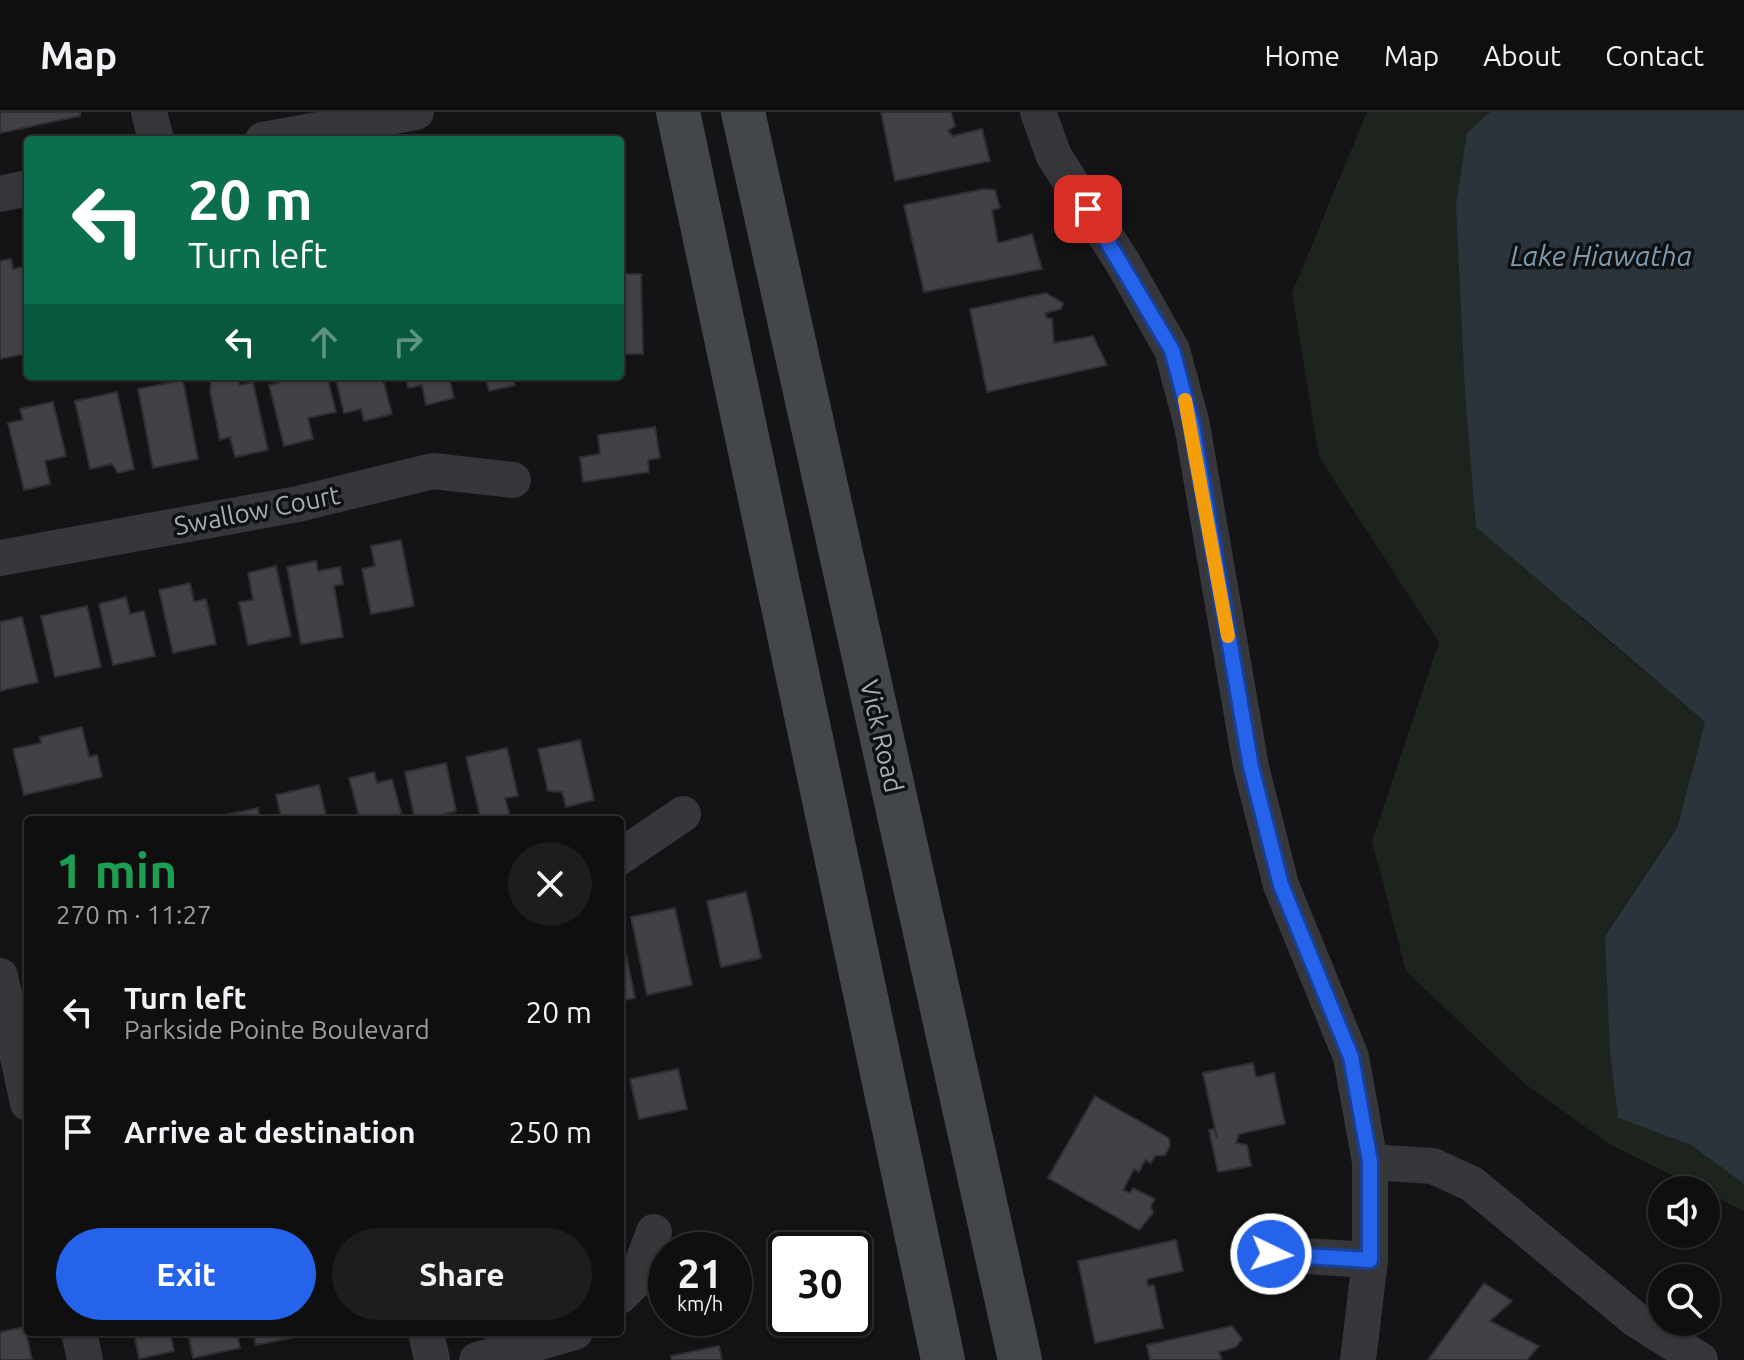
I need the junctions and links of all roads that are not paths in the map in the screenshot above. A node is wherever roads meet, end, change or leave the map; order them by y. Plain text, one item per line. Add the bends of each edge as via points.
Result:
1 (149, 112) edge
2 (416, 112) edge
3 (678, 112) edge
4 (743, 112) edge
5 (1038, 112) edge
6 (155, 136) edge
7 (285, 136) edge
8 (24, 189) edge
9 (0, 194) edge
10 (513, 480) dead end
11 (0, 558) edge
12 (683, 814) dead end
13 (624, 854) edge
14 (8, 988) edge
15 (24, 1080) edge
16 (1370, 1162) junction
17 (648, 1248) edge
18 (1271, 1254) dead end
19 (1370, 1260) junction
20 (624, 1292) edge
21 (80, 1336) edge
22 (427, 1336) edge
23 (561, 1336) edge
24 (85, 1360) edge
25 (432, 1360) edge
26 (477, 1360) edge
27 (943, 1360) edge
28 (1020, 1360) edge
29 (1358, 1360) edge
30 (1700, 1360) edge

1 - 6 street
2 - 7 street
3 - 27 street
4 - 28 street, Vick Road
5 - 16 street via 1054,156 1172,350 1192,425 1251,767 1281,885 1351,1057
8 - 9 street
10 - 11 street, Swallow Court via 433,471 298,504
12 - 13 street
14 - 15 street
16 - 19 street
16 - 30 street via 1433,1166 1472,1184 1635,1319
17 - 20 street via 636,1280
18 - 19 street
19 - 29 street
21 - 24 street
22 - 25 street
23 - 26 street

